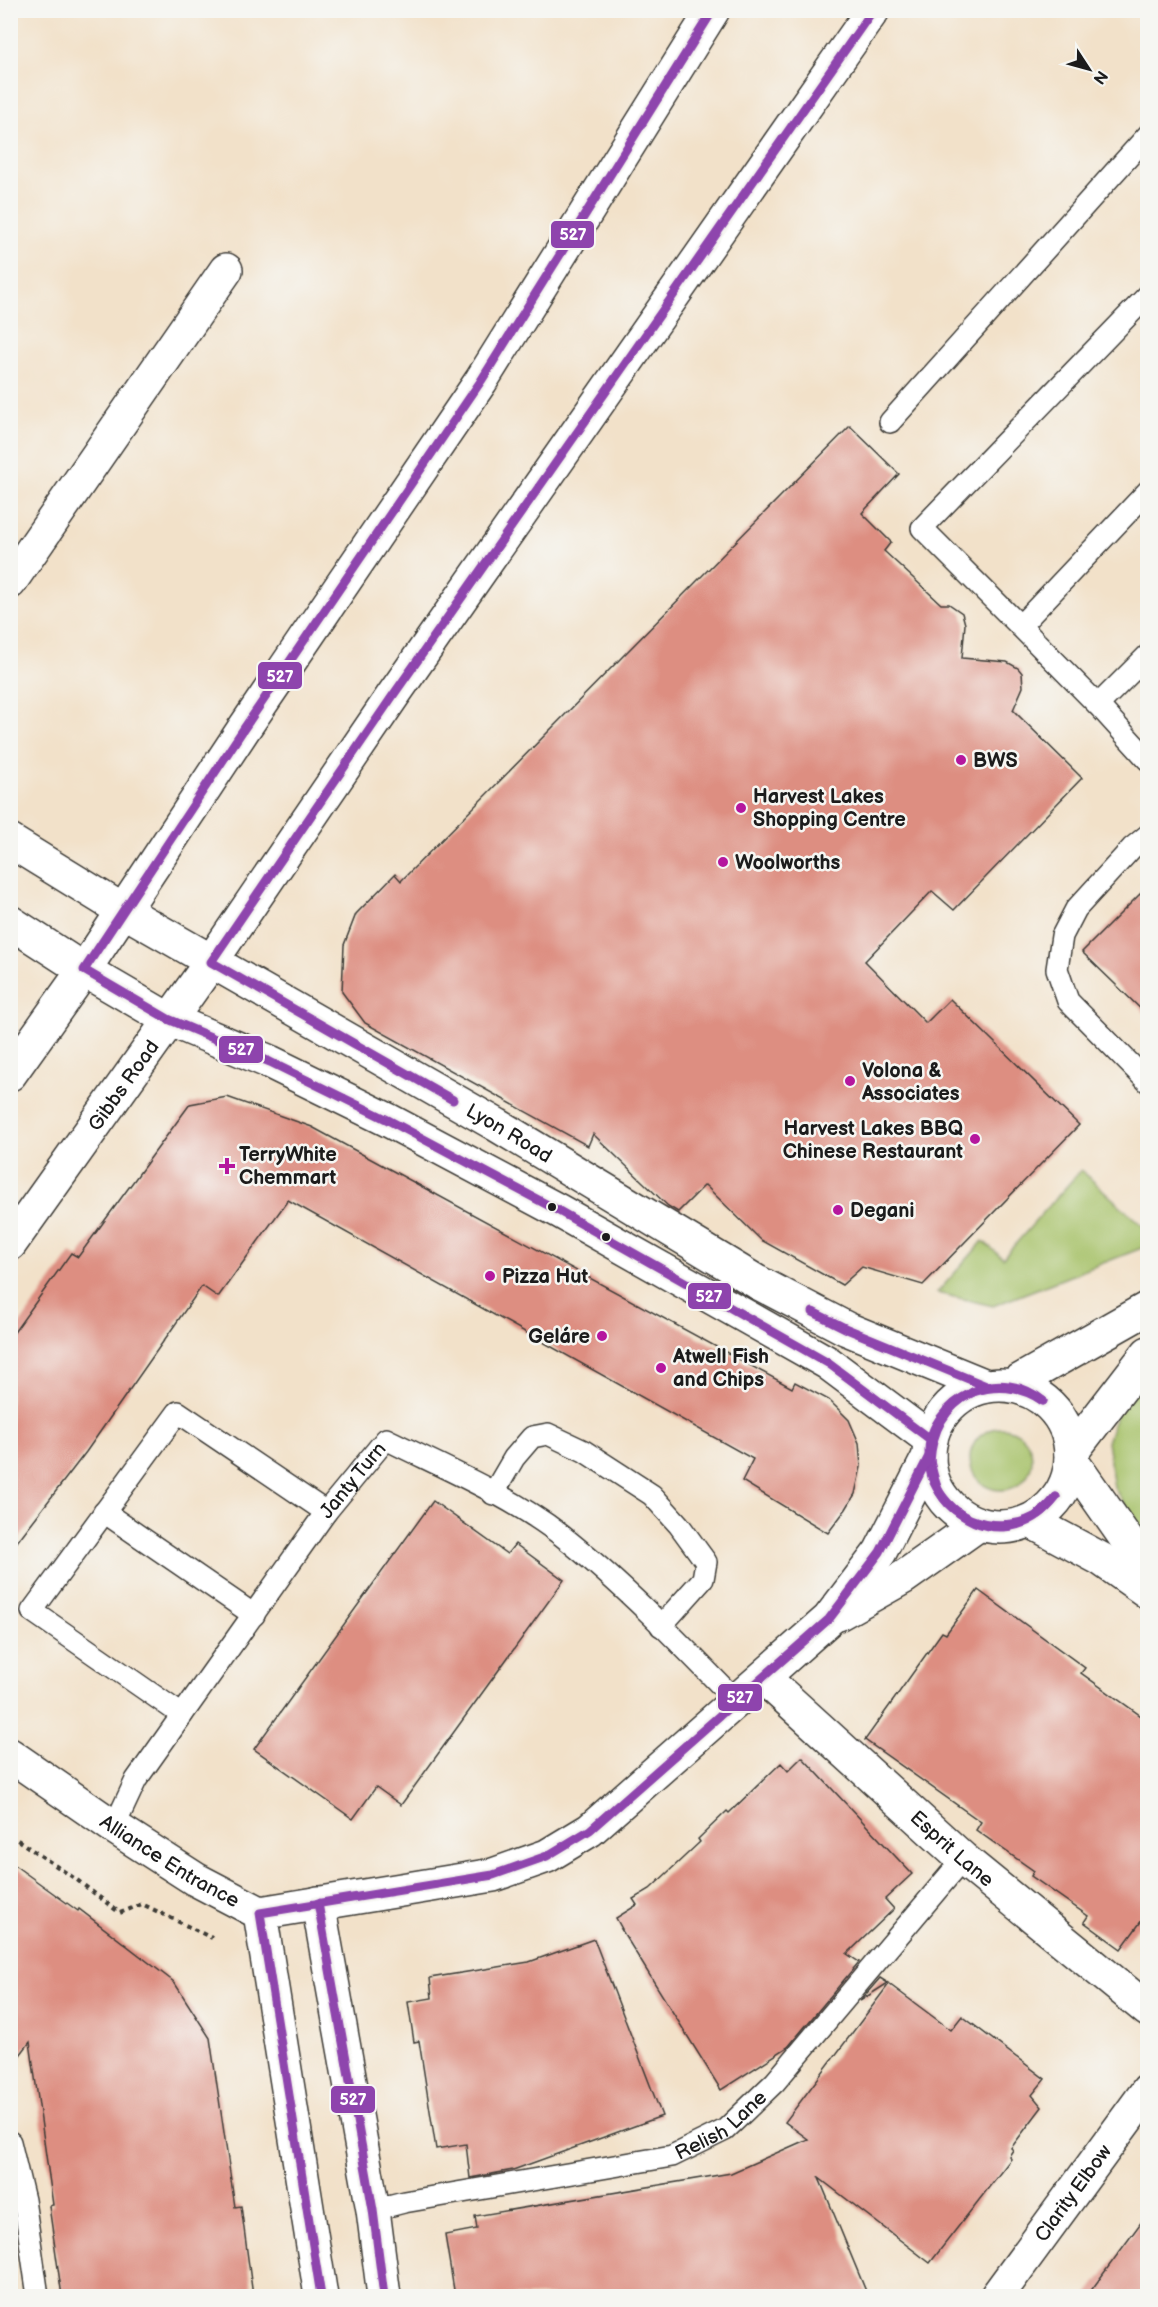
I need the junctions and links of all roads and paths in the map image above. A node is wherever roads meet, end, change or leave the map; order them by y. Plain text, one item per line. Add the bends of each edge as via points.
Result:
1 (712, 10) edge
2 (873, 10) edge
3 (1148, 135) edge
4 (226, 270) dead end
5 (1148, 295) edge
6 (890, 422) dead end
7 (1148, 491) edge
8 (10, 582) edge
9 (1020, 626) junction
10 (1148, 655) edge
11 (1098, 705) junction
12 (1148, 760) edge
13 (1148, 835) edge
14 (10, 841) edge
15 (123, 910) junction
16 (10, 922) edge
17 (212, 962) junction
18 (84, 970) junction
19 (168, 1019) junction
20 (10, 1074) edge
21 (1148, 1082) edge
22 (10, 1244) edge
23 (1148, 1308) edge
24 (1148, 1353) edge
25 (999, 1386) junction
26 (930, 1448) junction
27 (1071, 1457) junction
28 (494, 1494) junction
29 (104, 1512) junction
30 (326, 1512) junction
31 (1030, 1521) junction
32 (979, 1524) junction
33 (1148, 1570) edge
34 (1148, 1592) edge
35 (254, 1616) junction
36 (829, 1619) junction
37 (661, 1626) junction
38 (764, 1678) junction
39 (736, 1701) junction
40 (182, 1715) junction
41 (10, 1755) edge
42 (114, 1827) junction
43 (10, 1835) edge
44 (963, 1859) junction
45 (318, 1903) junction
46 (260, 1912) junction
47 (220, 1942) dead end
48 (1148, 2010) edge
49 (1148, 2090) edge
50 (10, 2142) edge
51 (373, 2210) junction
52 (38, 2296) edge
53 (321, 2296) edge
54 (384, 2296) edge
55 (997, 2296) edge

1 - 15 street via 481,381
2 - 17 street, Gibbs Road
3 - 6 lane
4 - 8 street
5 - 9 lane via 922,528
7 - 9 lane
9 - 11 lane
10 - 11 lane
11 - 12 lane
13 - 21 lane via 1076,909 1062,936 1057,969 1068,1001
14 - 15 street, Lyon Road
15 - 17 street, Lyon Road
15 - 18 street
16 - 18 street
17 - 19 street, Gibbs Road
17 - 25 street, Lyon Road via 497,1125 757,1282 847,1329
18 - 19 street
18 - 20 street
19 - 22 street, Gibbs Road
19 - 26 street via 388,1120 559,1211 828,1363
23 - 25 street
24 - 27 street
25 - 26 street via 967,1393 951,1405 938,1420
25 - 27 street via 1035,1394 1053,1409 1066,1430
26 - 32 street via 932,1479 942,1498 959,1515
26 - 36 street, Alliance Entrance via 880,1552
27 - 31 street via 1067,1479 1058,1496
27 - 33 street
28 - 30 lane, Janty Turn via 386,1439
28 - 37 lane, Janty Turn via 560,1534
28 - 37 lane via 514,1458 532,1437 548,1434 584,1451 652,1495 706,1562 703,1579
29 - 30 lane via 178,1412
29 - 35 lane
29 - 40 lane via 32,1611
30 - 35 lane, Janty Turn
31 - 32 street via 1013,1526
31 - 34 street via 1101,1559
32 - 36 street, Alliance Entrance via 904,1577
35 - 40 lane, Janty Turn
36 - 38 street, Alliance Entrance
37 - 39 lane, Janty Turn
38 - 39 street, Alliance Entrance
38 - 44 street, Esprit Lane
39 - 45 street, Alliance Entrance via 590,1830 547,1857 493,1875
40 - 42 lane, Janty Turn via 136,1780
41 - 42 street, Alliance Entrance
42 - 46 street, Alliance Entrance via 195,1879
43 - 47 path via 120,1913 142,1904
44 - 48 street, Esprit Lane
44 - 51 lane, Relish Lane via 775,2082 725,2130 672,2156
45 - 46 street, Alliance Entrance
45 - 51 street
46 - 53 street
49 - 55 street, Clarity Elbow
50 - 52 lane via 24,2200
51 - 54 street

